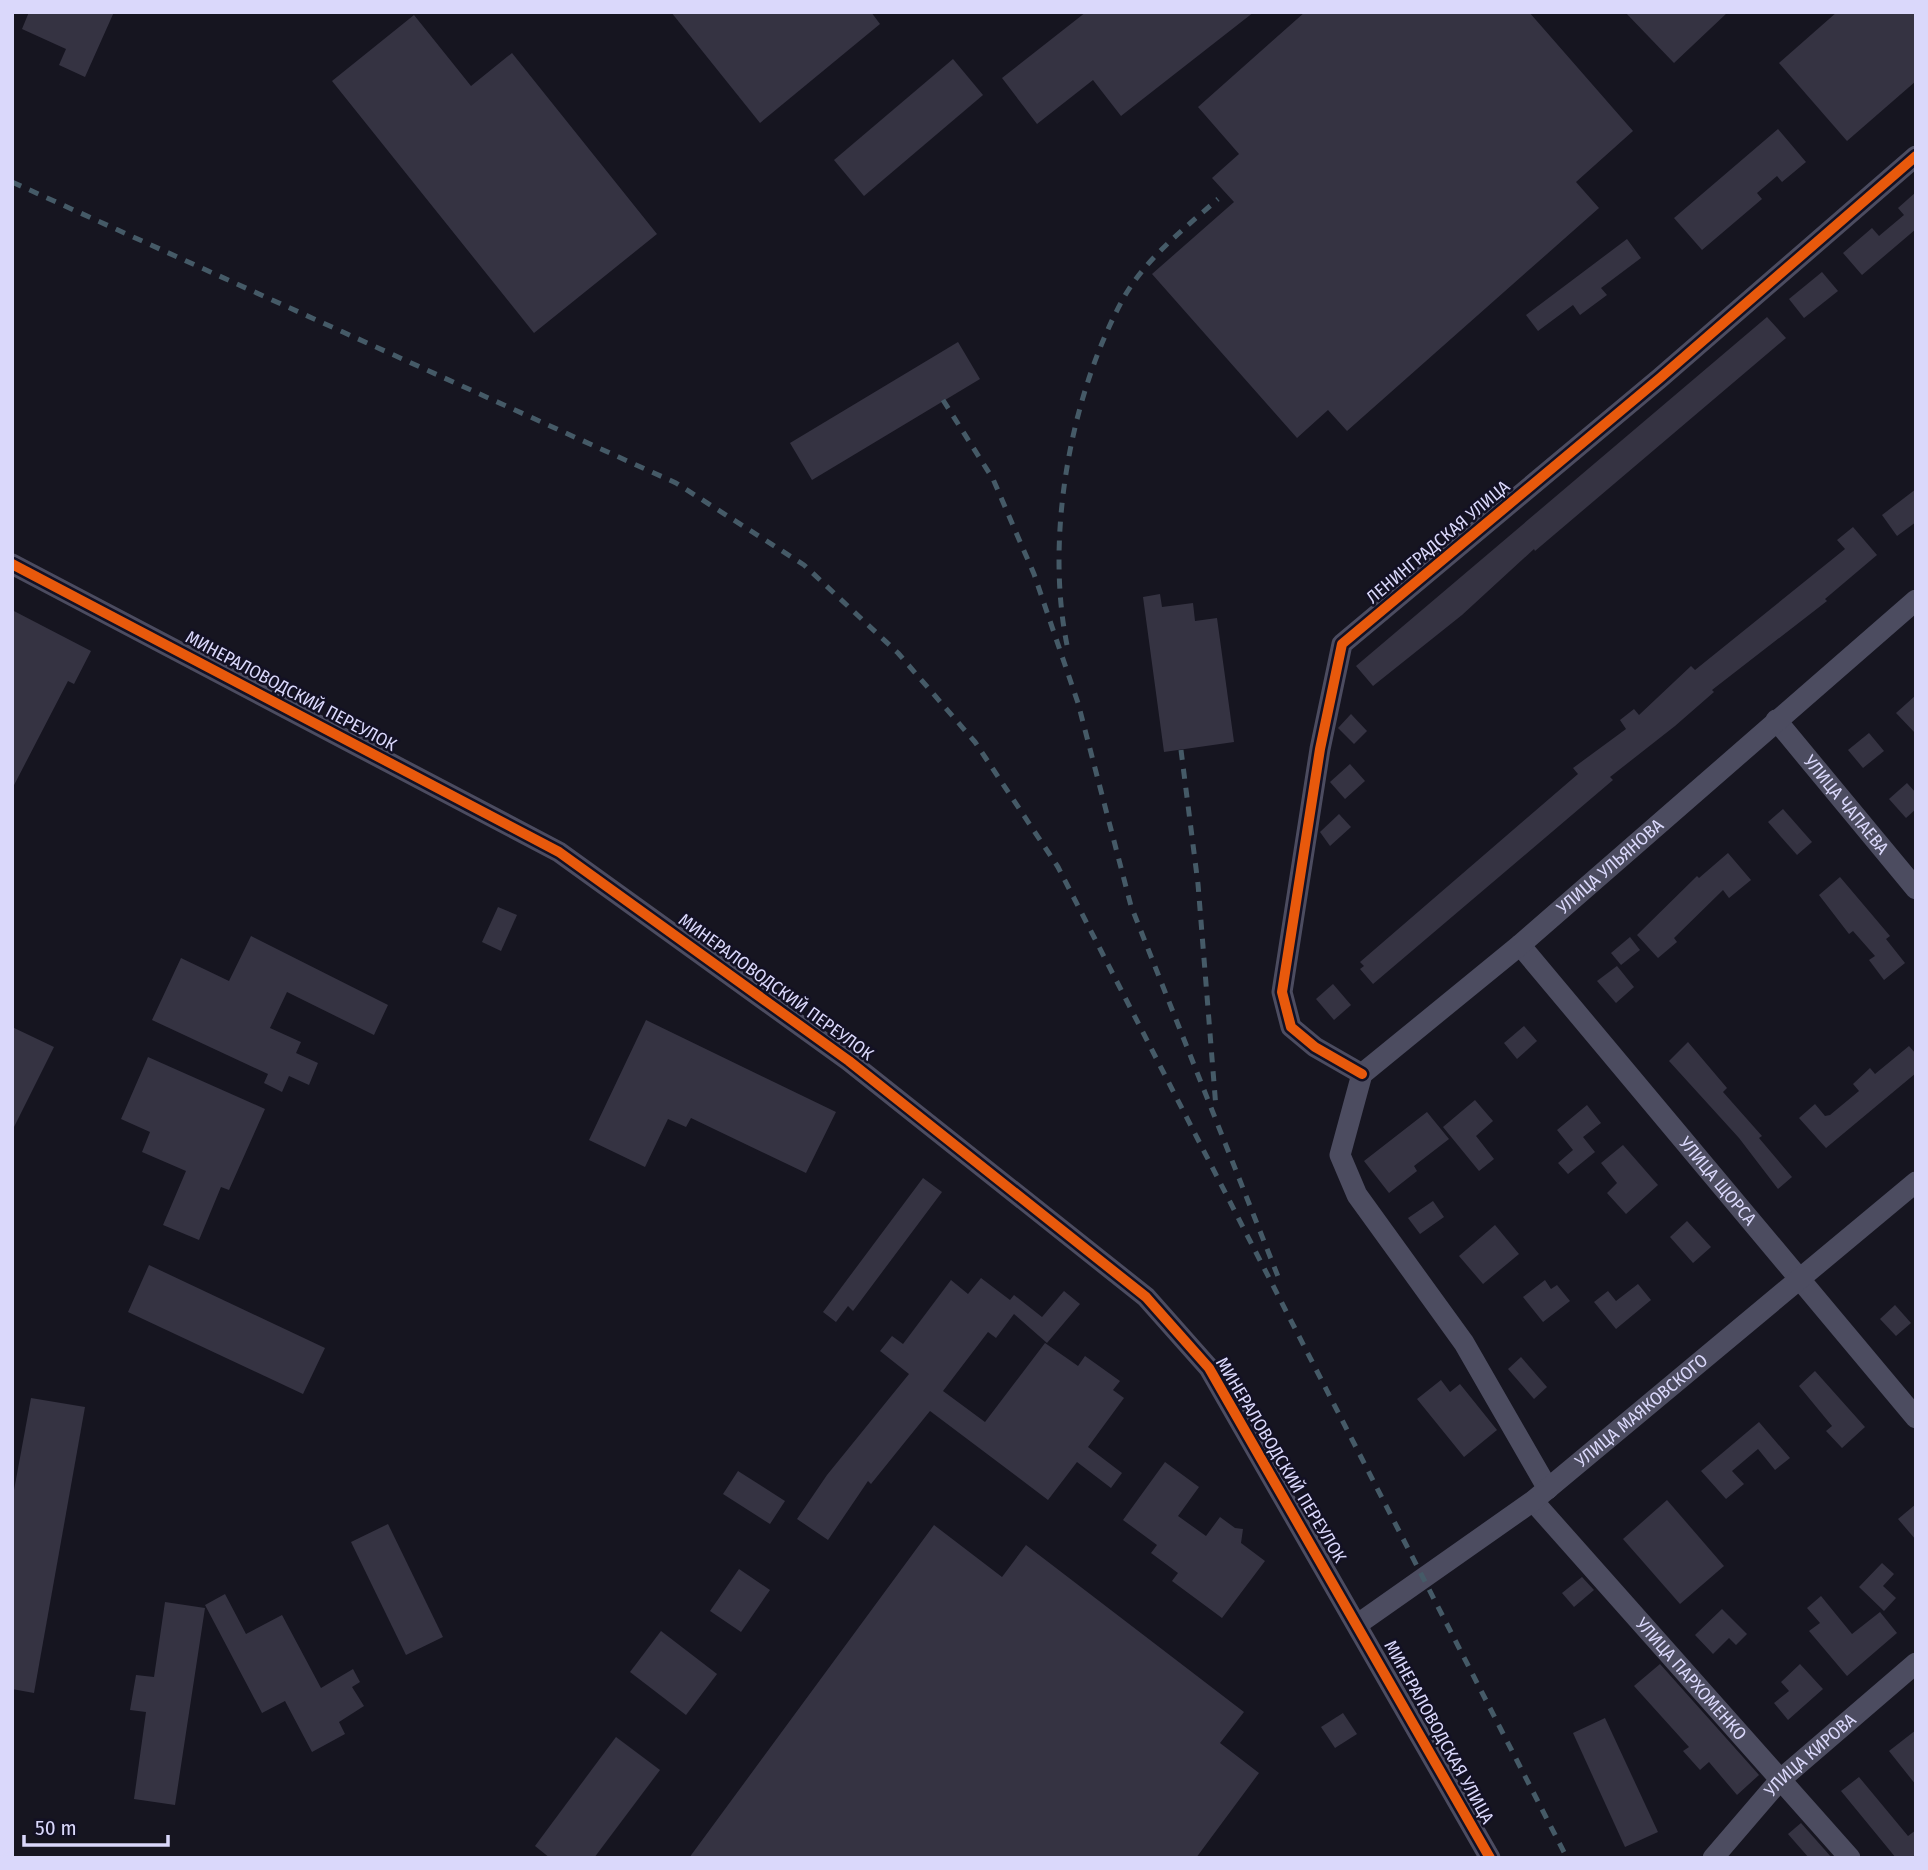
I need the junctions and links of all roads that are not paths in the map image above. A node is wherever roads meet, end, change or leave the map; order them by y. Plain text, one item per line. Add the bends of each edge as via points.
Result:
1 (1916, 156) edge
2 (12, 564) edge
3 (1916, 600) edge
4 (1776, 720) junction
5 (1916, 889) edge
6 (1520, 945) junction
7 (1362, 1074) junction
8 (1916, 1182) edge
9 (1800, 1280) junction
10 (1916, 1419) edge
11 (1540, 1495) junction
12 (1358, 1624) junction
13 (1916, 1664) edge
14 (1780, 1780) junction
15 (1490, 1858) edge
16 (1713, 1858) edge
17 (1850, 1858) edge

1 - 7 street, ЛЕНИНГРАДСКАЯ УЛИЦА via 1342,644 1320,749 1282,992 1291,1027
2 - 12 street, МИНЕРАЛОВОДСКИЙ ПЕРЕУЛОК via 559,852 859,1068 1146,1297 1209,1368
3 - 4 street, УЛИЦА УЛЬЯНОВА
4 - 5 street, УЛИЦА ЧАПАЕВА
4 - 6 street, УЛИЦА УЛЬЯНОВА
6 - 7 street, УЛИЦА УЛЬЯНОВА
6 - 9 street, УЛИЦА ЩОРСА
7 - 11 street, УЛИЦА ПАРХОМЕНКО via 1340,1155 1357,1195 1464,1343
8 - 9 street, УЛИЦА МАЯКОВСКОГО
9 - 10 street, УЛИЦА ЩОРСА
9 - 11 street, УЛИЦА МАЯКОВСКОГО
11 - 12 street, УЛИЦА МАЯКОВСКОГО
11 - 14 street, УЛИЦА ПАРХОМЕНКО
12 - 15 street, МИНЕРАЛОВОДСКАЯ УЛИЦА
13 - 14 street, УЛИЦА КИРОВА
14 - 16 street, УЛИЦА КИРОВА
14 - 17 street, УЛИЦА ПАРХОМЕНКО

